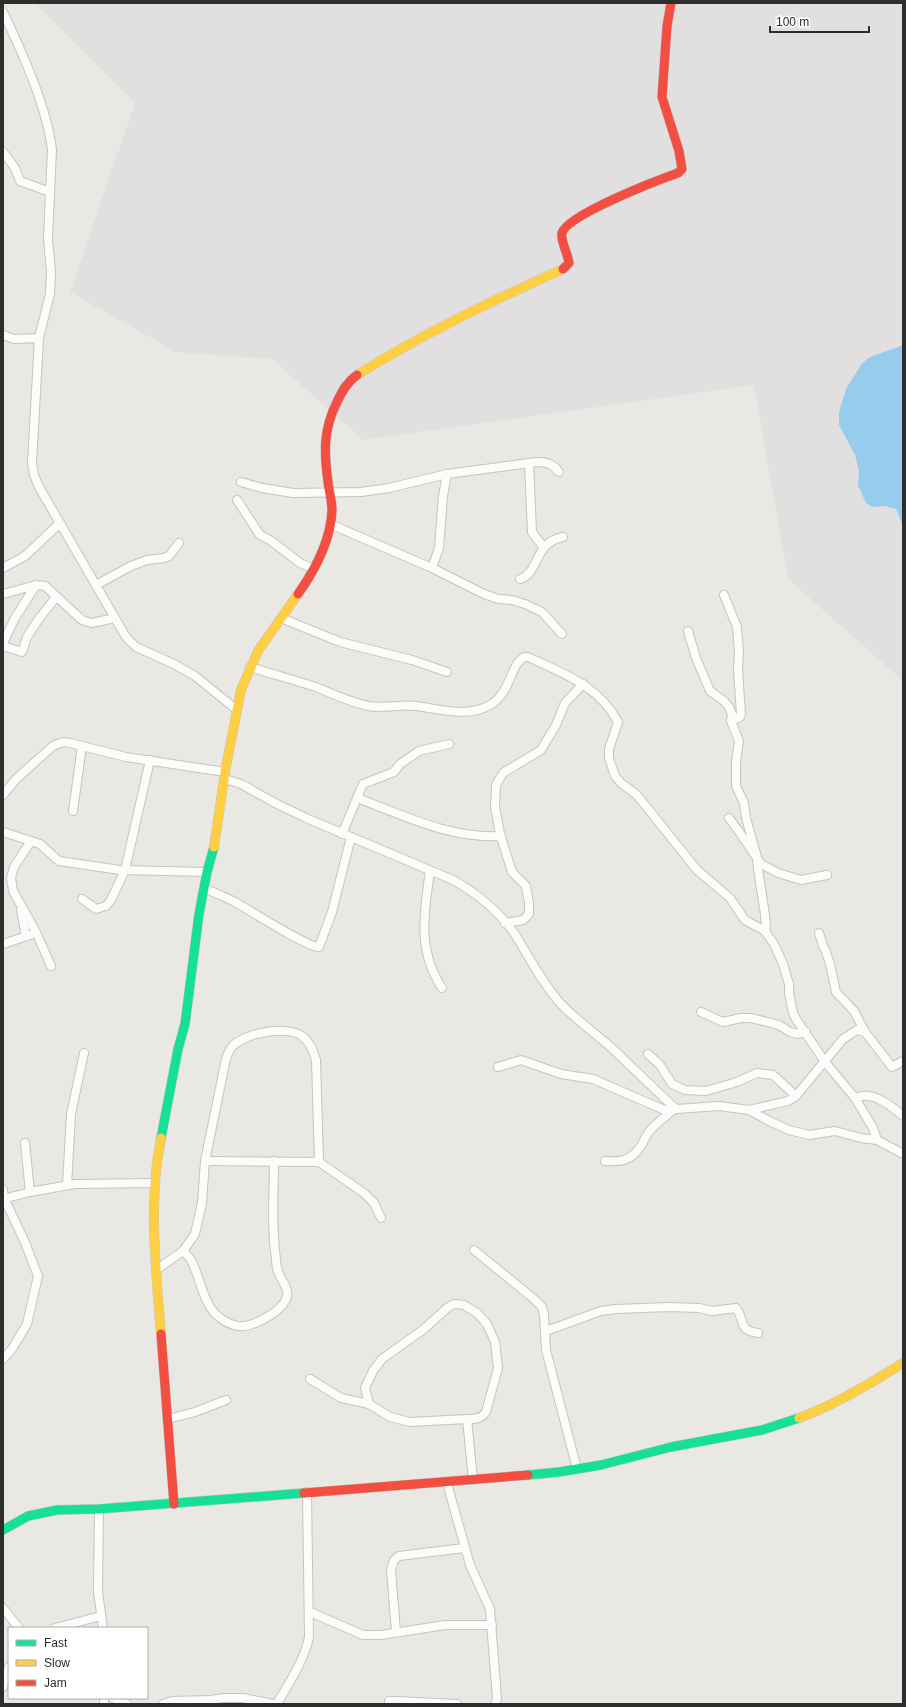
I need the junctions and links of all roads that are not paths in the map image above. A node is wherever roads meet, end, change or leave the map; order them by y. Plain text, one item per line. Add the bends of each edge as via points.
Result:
1 (671, 3) edge
2 (3, 12) edge
3 (3, 152) edge
4 (50, 192) junction
5 (3, 336) edge
6 (39, 338) junction
7 (529, 463) junction
8 (559, 472) dead end
9 (448, 474) junction
10 (241, 482) dead end
11 (331, 492) junction
12 (237, 500) dead end
13 (60, 523) junction
14 (330, 524) junction
15 (563, 537) dead end
16 (179, 543) dead end
17 (544, 548) junction
18 (3, 568) edge
19 (432, 568) junction
20 (314, 569) junction
21 (520, 579) dead end
22 (36, 584) junction
23 (96, 585) junction
24 (3, 594) edge
25 (724, 596) dead end
26 (56, 597) junction
27 (115, 618) junction
28 (281, 618) junction
29 (688, 631) dead end
30 (562, 634) dead end
31 (3, 642) edge
32 (3, 646) edge
33 (250, 667) junction
34 (447, 672) dead end
35 (583, 684) junction
36 (237, 710) junction
37 (731, 721) junction
38 (449, 744) dead end
39 (82, 746) junction
40 (150, 760) junction
41 (225, 775) junction
42 (3, 795) edge
43 (357, 798) junction
44 (73, 811) dead end
45 (728, 818) dead end
46 (3, 832) edge
47 (342, 834) junction
48 (501, 836) junction
49 (351, 837) junction
50 (31, 841) junction
51 (757, 858) junction
52 (125, 870) junction
53 (430, 871) junction
54 (207, 872) junction
55 (827, 875) dead end
56 (204, 888) junction
57 (82, 899) dead end
58 (18, 900) junction
59 (505, 923) junction
60 (764, 931) junction
61 (36, 932) junction
62 (820, 933) dead end
63 (26, 936) junction
64 (3, 944) edge
65 (51, 966) dead end
66 (442, 988) dead end
67 (701, 1012) dead end
68 (806, 1032) junction
69 (865, 1032) junction
70 (84, 1053) dead end
71 (648, 1054) dead end
72 (903, 1061) edge
73 (824, 1062) junction
74 (498, 1067) dead end
75 (796, 1096) junction
76 (855, 1098) junction
77 (674, 1110) junction
78 (749, 1110) junction
79 (903, 1116) edge
80 (877, 1140) junction
81 (25, 1143) dead end
82 (903, 1154) edge
83 (205, 1161) junction
84 (274, 1161) junction
85 (605, 1161) dead end
86 (319, 1162) junction
87 (155, 1183) junction
88 (67, 1185) junction
89 (30, 1192) junction
90 (3, 1196) edge
91 (381, 1218) dead end
92 (474, 1250) dead end
93 (183, 1251) junction
94 (156, 1270) junction
95 (546, 1331) junction
96 (758, 1333) dead end
97 (3, 1359) edge
98 (903, 1363) edge
99 (310, 1379) dead end
100 (226, 1400) dead end
101 (369, 1404) junction
102 (168, 1419) junction
103 (467, 1419) junction
104 (577, 1469) junction
105 (473, 1480) junction
106 (447, 1482) junction
107 (308, 1492) junction
108 (174, 1504) junction
109 (99, 1509) junction
110 (3, 1530) edge
111 (464, 1548) junction
112 (3, 1608) edge
113 (310, 1612) junction
114 (101, 1616) junction
115 (492, 1625) junction
116 (18, 1627) edge
117 (59, 1627) edge
118 (103, 1627) edge
119 (396, 1632) junction
120 (8, 1670) edge
121 (3, 1687) edge
122 (115, 1699) edge
123 (277, 1703) edge
124 (127, 1704) edge
125 (163, 1704) edge
126 (389, 1704) edge
127 (457, 1704) edge
128 (495, 1704) edge

1 - 11 street via 667,19 663,100 677,141 682,169 678,173 602,205 568,224 562,233 562,241 570,263 563,269 488,303 354,377 344,387 326,426 326,460
2 - 4 street via 38,96 50,138
3 - 4 street via 15,168 20,181
4 - 6 street via 50,294
5 - 6 street via 14,339
6 - 13 street via 32,463 39,487
7 - 8 street via 546,462
7 - 9 street
7 - 17 street via 532,532
9 - 11 street via 389,488 361,492
9 - 19 street via 443,496 438,548
10 - 11 street via 284,492
11 - 14 street
12 - 20 street via 260,535 300,563
13 - 18 street via 26,556
13 - 23 street
14 - 19 street
14 - 20 street via 323,550
15 - 17 street via 554,539
16 - 23 street via 169,556 131,566
17 - 21 street via 529,574
19 - 30 street via 484,594 525,604 542,612
20 - 28 street
22 - 24 street
22 - 26 street via 45,586
22 - 31 street
23 - 27 street
25 - 37 street via 737,627 739,652 741,714
26 - 27 street via 78,618 87,622
26 - 32 street via 27,637 22,652
27 - 36 street via 126,637 136,647 190,673
28 - 33 street
28 - 34 street via 340,642 412,660
29 - 37 street via 710,691 729,707
33 - 35 street via 369,706 409,705 463,713 489,706 499,699 524,657
33 - 36 street
35 - 48 street via 565,704 541,750 503,773 496,785 495,807
35 - 60 street via 598,695 618,722 609,749 615,776 637,795 697,870 730,898 745,920
36 - 41 street
37 - 51 street via 739,741 736,786 744,803
38 - 43 street via 420,751 400,764 394,772 368,781 363,784
39 - 40 street
39 - 42 street via 63,742 53,746 16,779
39 - 44 street
40 - 41 street
40 - 52 street
41 - 47 street via 275,803
41 - 54 street
43 - 47 street
43 - 48 street via 444,829 481,837
45 - 51 street
46 - 50 street
47 - 49 street
48 - 59 street via 512,872 526,886 529,903 529,914 523,920
49 - 53 street
49 - 56 street via 332,912 320,947 300,940 235,902
50 - 52 street via 40,844 59,861
50 - 58 street via 14,867 11,878 13,891
51 - 55 street via 761,864 791,878 801,880
51 - 60 street via 765,915
52 - 54 street
52 - 57 street via 106,906 96,909
53 - 59 street via 453,880 474,893
53 - 66 street via 424,935 431,967
54 - 56 street
56 - 87 street via 185,1024 157,1149
58 - 61 street
58 - 63 street
59 - 77 street via 561,1004 614,1050
60 - 68 street via 774,944 783,964 794,1013
61 - 63 street
61 - 65 street
62 - 69 street via 836,992 854,1011
63 - 64 street
67 - 68 street via 723,1022 741,1018 756,1019 779,1025 790,1032
68 - 73 street
69 - 72 street via 892,1067
69 - 73 street via 857,1030 843,1038
70 - 88 street via 71,1114
71 - 75 street via 660,1065 672,1084 685,1090 706,1091 757,1073 773,1075
73 - 75 street
73 - 76 street
74 - 77 street via 521,1060 561,1074 592,1079 662,1109
75 - 78 street via 788,1101
76 - 79 street via 862,1094 873,1096
76 - 80 street via 873,1128
77 - 78 street via 719,1106
77 - 85 street via 654,1126 629,1158 621,1162
78 - 80 street via 789,1130 809,1135 835,1131
80 - 82 street
81 - 89 street
83 - 84 street
83 - 86 street via 226,1059 232,1047 258,1033 279,1031 301,1035 311,1045 316,1060
83 - 93 street via 202,1203 195,1234
84 - 86 street
84 - 93 street via 274,1243 278,1273 288,1291 283,1304 254,1324 239,1326 223,1320 208,1303 191,1259
86 - 91 street via 364,1193 374,1203
87 - 88 street
87 - 94 street
88 - 89 street
89 - 90 street
90 - 97 street via 38,1276 27,1324
92 - 95 street via 542,1307
93 - 94 street
94 - 102 street
95 - 96 street via 601,1311 668,1307 699,1308 707,1311 736,1308 744,1328 749,1332
95 - 104 street via 548,1359
98 - 104 street via 812,1413 762,1430 671,1447
99 - 101 street via 341,1398
100 - 102 street
101 - 103 street via 390,1417 410,1422
101 - 103 street via 365,1388 382,1359 424,1329 447,1308 454,1304 464,1304 477,1313 494,1335 498,1368 486,1412 476,1419
102 - 108 street
103 - 105 street
104 - 105 street
105 - 106 street
106 - 107 street
106 - 111 street
107 - 108 street
107 - 113 street
108 - 109 street
109 - 110 street via 57,1510 28,1516
109 - 114 street via 98,1592
111 - 115 street via 490,1609
111 - 119 street via 399,1556 394,1560 391,1570
112 - 116 street
113 - 119 street via 363,1635
113 - 123 street via 307,1646
114 - 117 street
114 - 118 street
115 - 119 street via 445,1625
115 - 128 street via 497,1699
120 - 121 street
122 - 124 street
123 - 125 street via 224,1698 172,1701
126 - 127 street via 389,1701 396,1701

